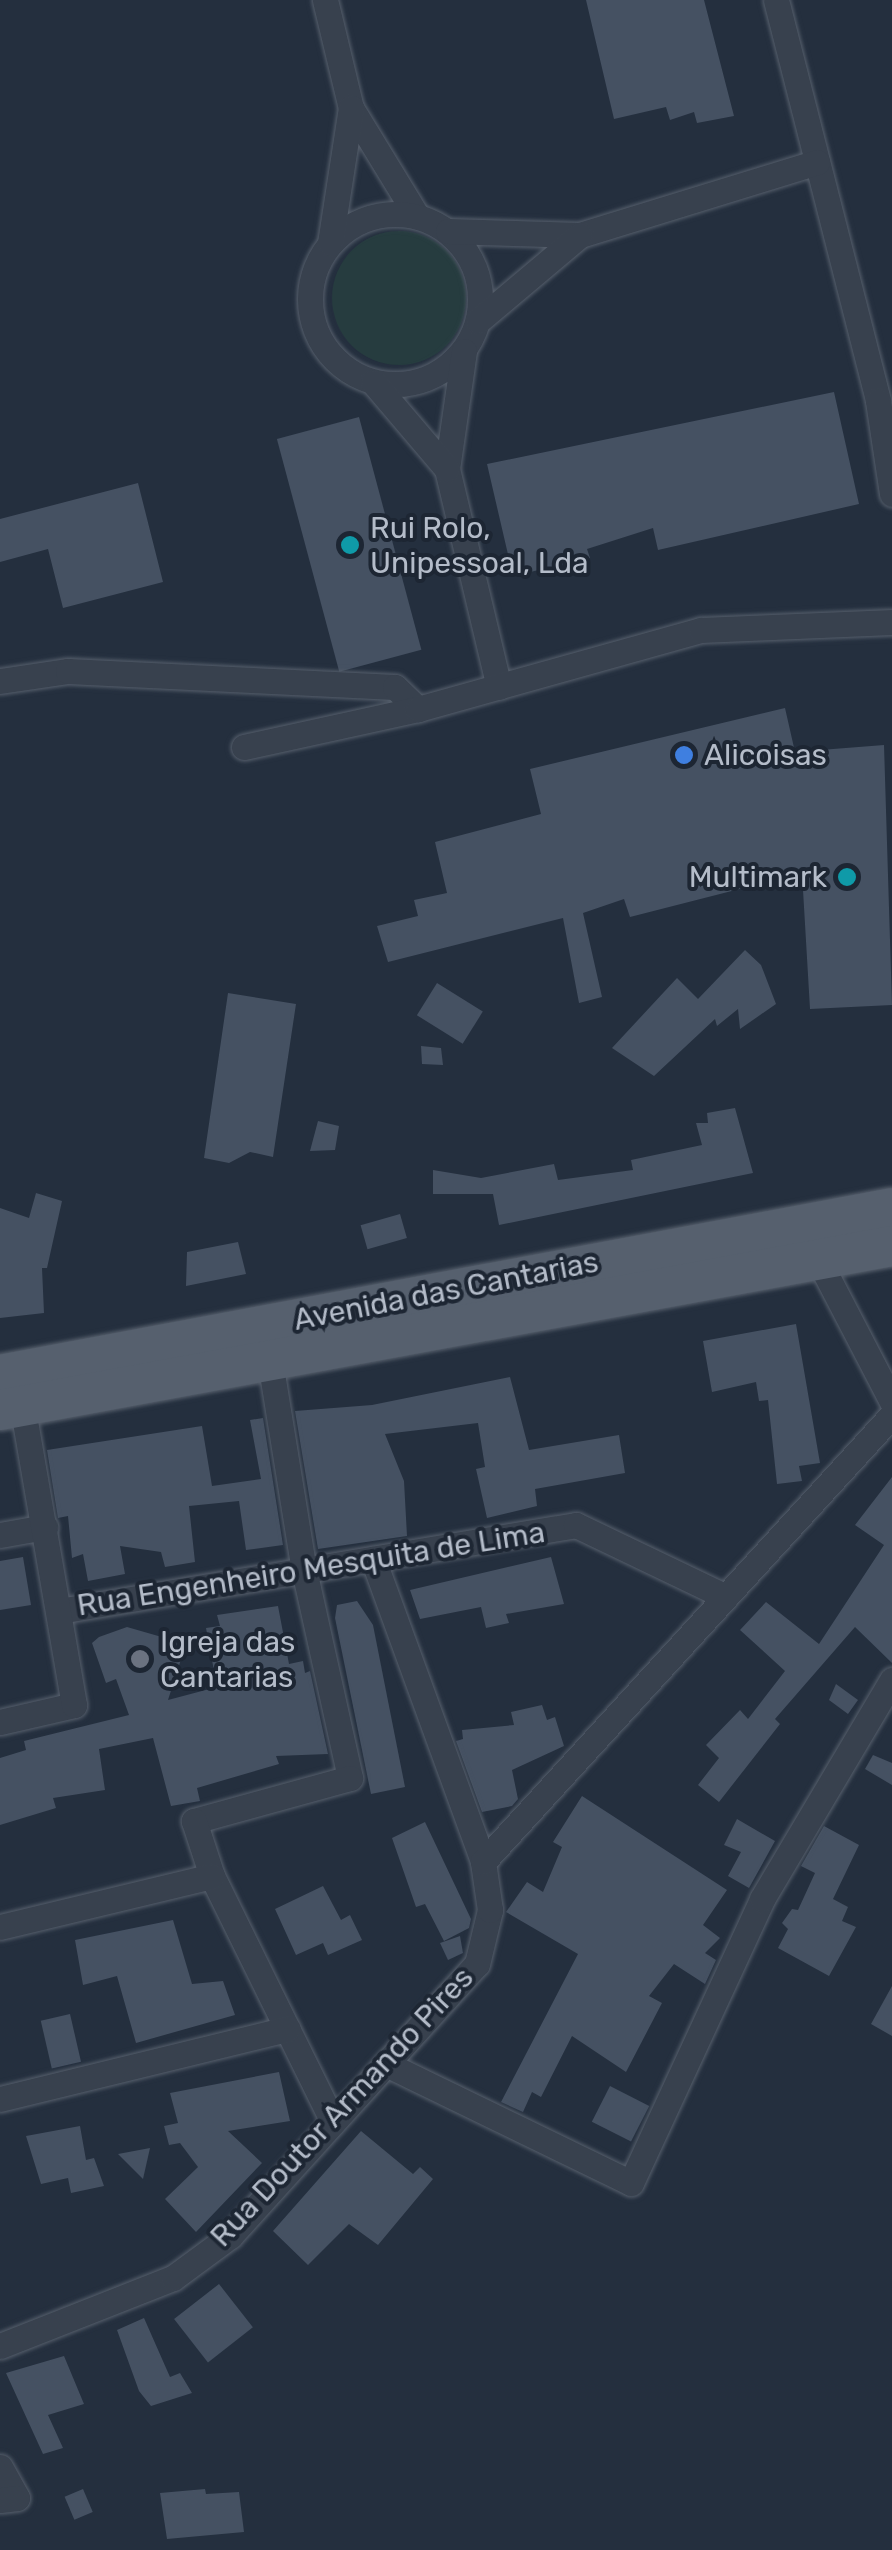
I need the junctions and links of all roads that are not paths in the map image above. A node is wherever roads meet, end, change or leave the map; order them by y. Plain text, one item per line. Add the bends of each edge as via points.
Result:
1 (325, 0) edge
2 (776, 0) edge
3 (351, 108) junction
4 (818, 162) junction
5 (417, 216) junction
6 (448, 231) junction
7 (580, 235) junction
8 (330, 243) junction
9 (478, 321) junction
10 (464, 351) junction
11 (373, 382) junction
12 (447, 469) junction
13 (892, 494) edge
14 (892, 622) edge
15 (0, 681) edge
16 (499, 686) junction
17 (418, 709) junction
18 (244, 747) dead end
19 (892, 1208) edge
20 (892, 1227) edge
21 (892, 1246) edge
22 (818, 1259) junction
23 (758, 1271) junction
24 (270, 1361) junction
25 (10, 1391) edge
26 (892, 1402) edge
27 (892, 1414) edge
28 (46, 1526) junction
29 (0, 1535) edge
30 (373, 1559) junction
31 (304, 1570) junction
32 (726, 1597) junction
33 (59, 1612) junction
34 (892, 1680) edge
35 (0, 1722) edge
36 (484, 1862) junction
37 (212, 1876) junction
38 (0, 1927) edge
39 (288, 2029) junction
40 (386, 2064) junction
41 (0, 2099) edge
42 (333, 2122) junction
43 (0, 2346) edge
44 (0, 2467) edge
45 (8, 2499) edge

1 - 3 street
2 - 4 street
3 - 5 street
3 - 8 street
4 - 7 street
4 - 13 street via 878,401
5 - 6 street
5 - 8 street via 373,216
6 - 7 street
6 - 9 street via 476,272
7 - 9 street
8 - 11 street via 309,296 313,324 326,350
9 - 10 street
10 - 11 street via 423,380
10 - 12 street
11 - 12 street
12 - 16 street
14 - 16 street via 701,630
15 - 17 street via 68,670 395,686
16 - 17 street
17 - 18 street
19 - 25 main road, Avenida das Cantarias
20 - 23 main road via 804,1246
21 - 22 main road, Avenida das Cantarias
22 - 23 main road, Avenida das Cantarias
22 - 26 street
23 - 24 main road, Avenida das Cantarias
24 - 25 main road, Avenida das Cantarias
24 - 31 street
25 - 28 street
27 - 32 street
28 - 29 street
28 - 33 street
30 - 31 street, Rua Engenheiro Mesquita de Lima
30 - 32 street, Rua Engenheiro Mesquita de Lima via 576,1525
30 - 36 street, Rua Doutor Armando Pires
31 - 33 street, Rua Engenheiro Mesquita de Lima
31 - 37 street via 350,1778 194,1821
32 - 36 street
33 - 35 street via 74,1706
34 - 40 street via 762,1900 631,2183
36 - 40 street, Rua Doutor Armando Pires via 490,1910 476,1964
37 - 38 street
37 - 39 street
39 - 41 street
39 - 42 street
40 - 42 street, Rua Doutor Armando Pires
42 - 43 street, Rua Doutor Armando Pires via 230,2236 173,2278
44 - 45 street

